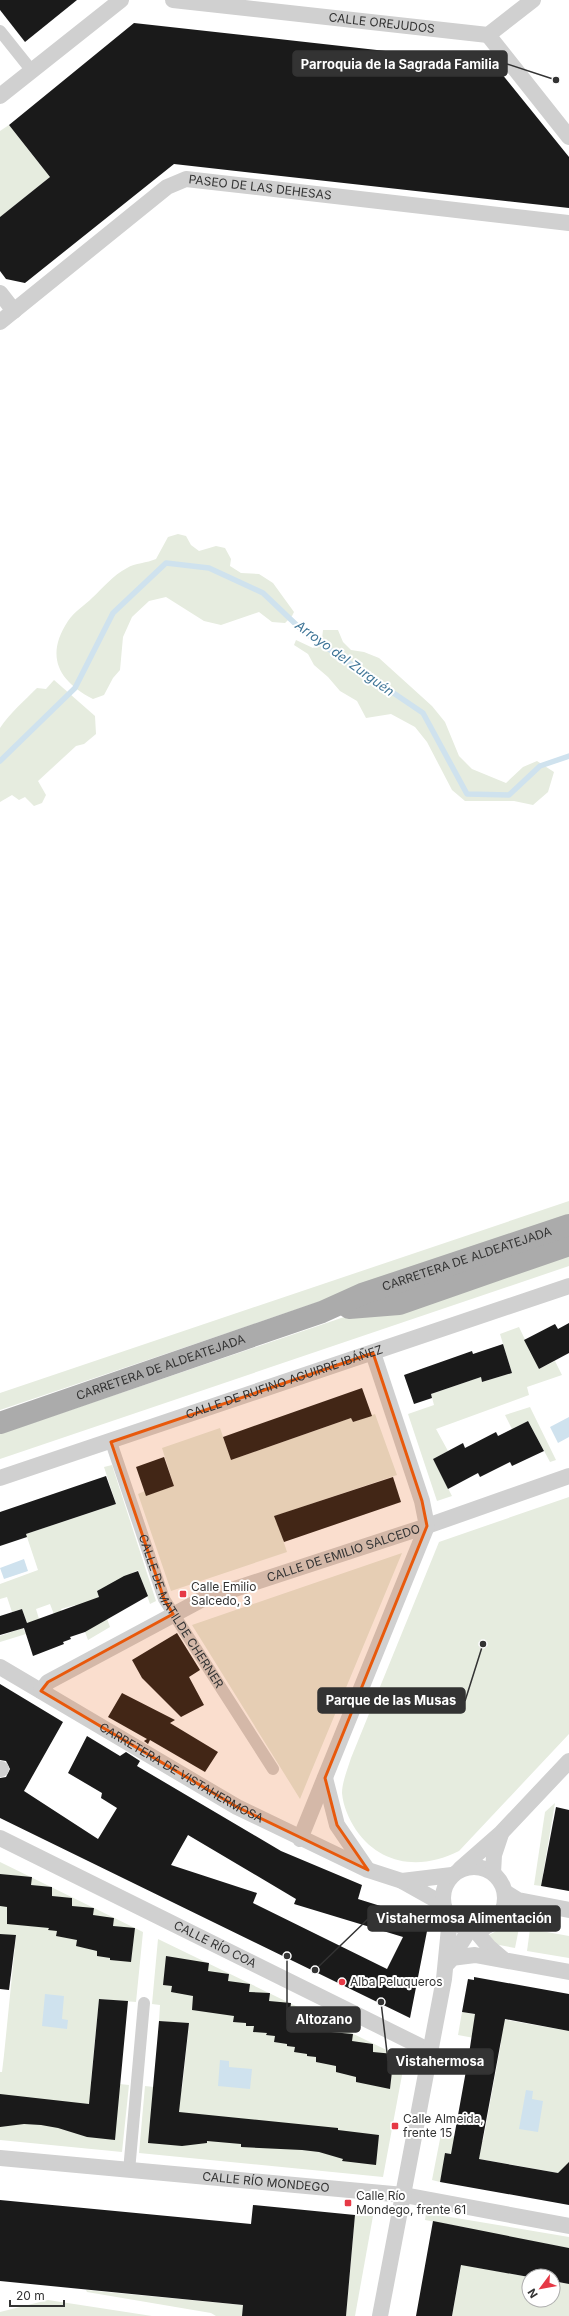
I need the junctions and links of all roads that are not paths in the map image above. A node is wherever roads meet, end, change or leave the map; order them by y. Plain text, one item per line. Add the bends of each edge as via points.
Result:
1 (121, 0) edge
2 (173, 0) edge
3 (533, 0) edge
4 (214, 3) edge
5 (0, 31) edge
6 (488, 35) junction
7 (32, 71) junction
8 (0, 96) edge
9 (569, 137) edge
10 (569, 223) edge
11 (0, 292) edge
12 (14, 311) junction
13 (0, 322) edge
14 (569, 1225) edge
15 (569, 1234) edge
16 (514, 1244) junction
17 (569, 1245) edge
18 (569, 1286) edge
19 (322, 1312) junction
20 (373, 1353) junction
21 (0, 1423) edge
22 (111, 1442) junction
23 (569, 1476) edge
24 (0, 1478) edge
25 (427, 1526) junction
26 (173, 1614) junction
27 (0, 1667) edge
28 (41, 1691) junction
29 (569, 1761) edge
30 (274, 1769) dead end
31 (325, 1778) junction
32 (500, 1834) junction
33 (0, 1838) edge
34 (300, 1839) junction
35 (368, 1870) junction
36 (456, 1872) junction
37 (493, 1873) junction
38 (402, 1881) junction
39 (505, 1892) junction
40 (443, 1904) junction
41 (569, 1910) edge
42 (450, 1918) junction
43 (472, 1929) junction
44 (451, 1958) junction
45 (505, 1960) junction
46 (569, 1972) edge
47 (444, 1973) junction
48 (144, 2003) dead end
49 (430, 2051) junction
50 (0, 2158) edge
51 (129, 2171) junction
52 (404, 2196) junction
53 (569, 2226) edge
54 (380, 2316) edge

1 - 7 street
2 - 4 street, CALLE OREJUDOS
3 - 6 street
4 - 6 street, CALLE OREJUDOS
5 - 7 street
6 - 9 street
7 - 8 street
10 - 12 street, PASEO DE LAS DEHESAS via 186,179 167,188
11 - 12 street
12 - 13 street, PASEO DE LAS DEHESAS
14 - 16 main road, CARRETERA DE ALDEATEJADA
15 - 16 main road via 550,1241
16 - 19 main road, CARRETERA DE ALDEATEJADA via 362,1294
17 - 19 main road, CARRETERA DE ALDEATEJADA via 399,1304 359,1306
18 - 20 street, CALLE DE RUFINO AGUIRRE IBÁÑEZ
19 - 21 main road, CARRETERA DE ALDEATEJADA
20 - 22 street, CALLE DE RUFINO AGUIRRE IBÁÑEZ
20 - 25 street via 422,1501
22 - 24 street, CALLE DE RUFINO AGUIRRE IBÁÑEZ
22 - 26 street, CALLE DE MATILDE CHERNER via 164,1599
23 - 25 street, CALLE DE EMILIO SALCEDO
25 - 26 street, CALLE DE EMILIO SALCEDO via 201,1600
25 - 31 street
26 - 28 street, CALLE DE EMILIO SALCEDO via 48,1682
26 - 30 street, CALLE DE MATILDE CHERNER
27 - 28 street, CARRETERA DE VISTAHERMOSA
28 - 34 street, CARRETERA DE VISTAHERMOSA via 237,1807
29 - 32 street
31 - 34 street
31 - 35 street via 337,1825
32 - 36 street
32 - 37 street via 494,1855
33 - 49 street, CALLE RÍO COA
34 - 35 street, CARRETERA DE VISTAHERMOSA
35 - 38 street, CARRETERA DE VISTAHERMOSA
36 - 37 street via 471,1866 483,1867
36 - 38 street, CARRETERA DE VISTAHERMOSA
36 - 40 street via 444,1888
37 - 39 street via 501,1881
38 - 40 street, CARRETERA DE VISTAHERMOSA
39 - 41 street via 518,1900
39 - 43 street via 505,1903 494,1922 485,1927
40 - 42 street
42 - 43 street
42 - 47 street
43 - 44 street
43 - 45 street
44 - 45 street via 475,1955
44 - 47 street
45 - 46 street
47 - 49 street
48 - 51 street
49 - 52 street
50 - 51 street, CALLE RÍO MONDEGO
51 - 52 street, CALLE RÍO MONDEGO
52 - 53 street, CALLE RÍO MONDEGO
52 - 54 street

